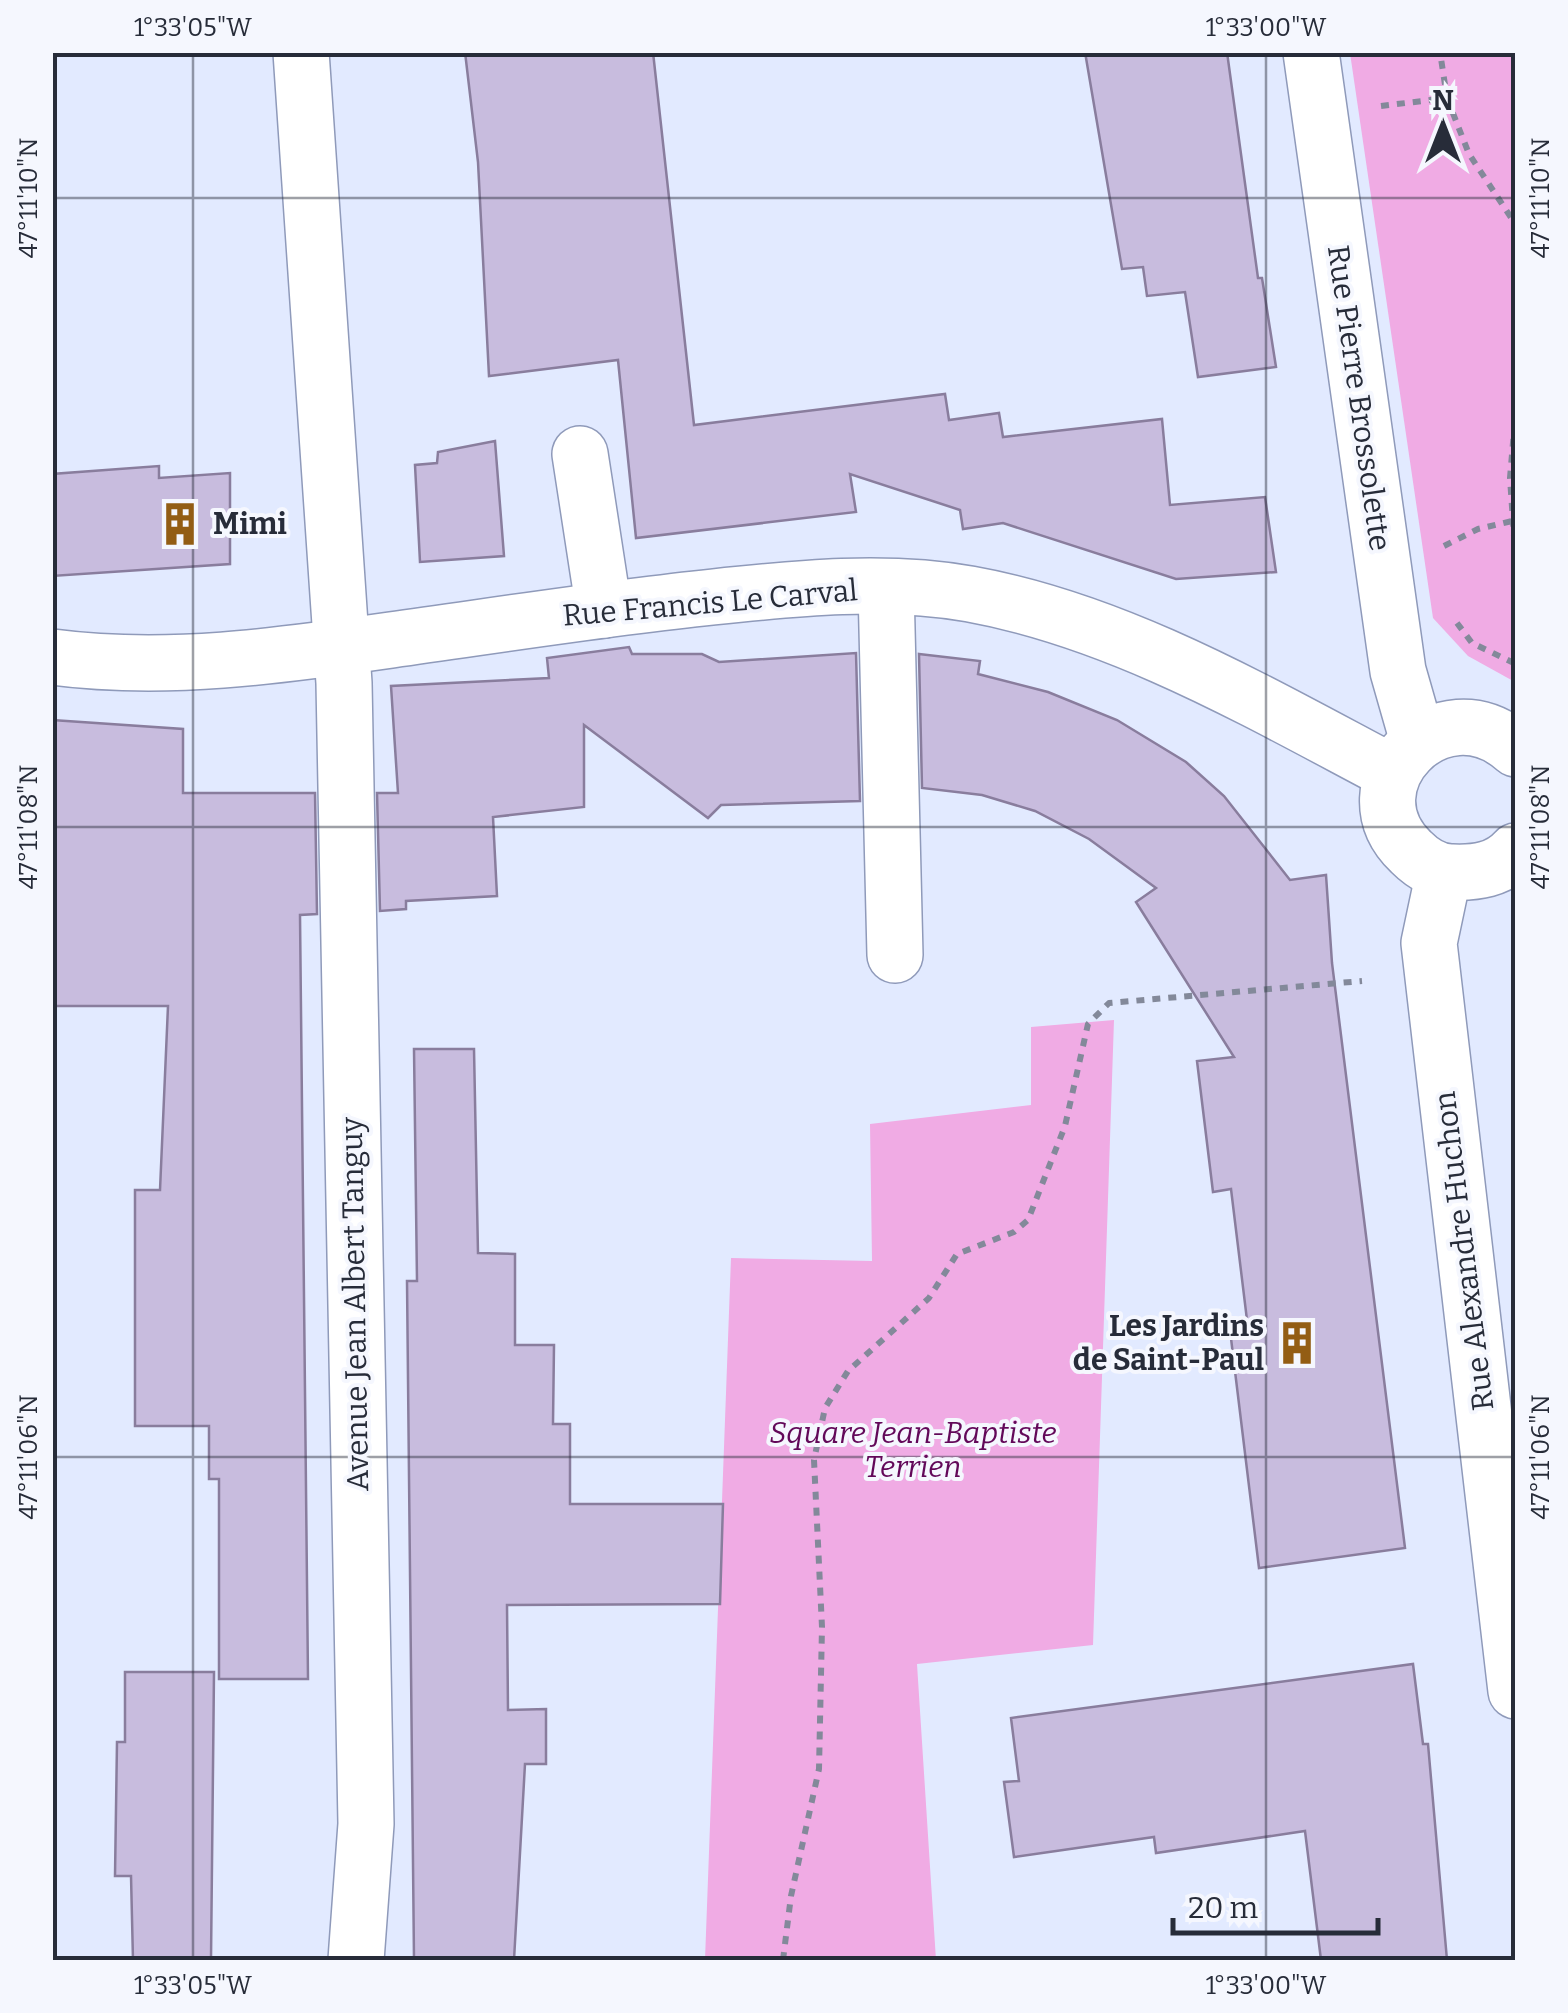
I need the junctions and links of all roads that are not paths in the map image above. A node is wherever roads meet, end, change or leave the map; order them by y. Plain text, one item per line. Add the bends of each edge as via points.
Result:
1 (301, 52) edge
2 (1311, 52) edge
3 (580, 454) dead end
4 (886, 588) junction
5 (604, 610) junction
6 (339, 648) junction
7 (52, 657) edge
8 (1516, 749) edge
9 (1406, 757) junction
10 (1516, 851) edge
11 (1444, 872) junction
12 (895, 955) dead end
13 (1502, 1457) edge
14 (1516, 1691) edge
15 (356, 1960) edge

1 - 6 street, Avenue Jean Albert Tanguy
2 - 9 street, Rue Pierre Brossolette
3 - 5 street
4 - 5 street, Rue Francis Le Carval via 743,593
4 - 9 street, Rue Francis Le Carval via 966,593 1092,627 1245,696
4 - 12 street
5 - 6 street, Rue Francis Le Carval
6 - 7 street, Rue Francis Le Carval via 180,662
6 - 15 street, Avenue Jean Albert Tanguy via 366,1824
8 - 9 street via 1472,726 1444,728
9 - 11 street, Rue Pierre Brossolette via 1388,798 1392,822 1403,845
10 - 11 street via 1477,873
11 - 13 street, Rue Alexandre Huchon via 1428,944
13 - 14 street, Rue Alexandre Huchon

